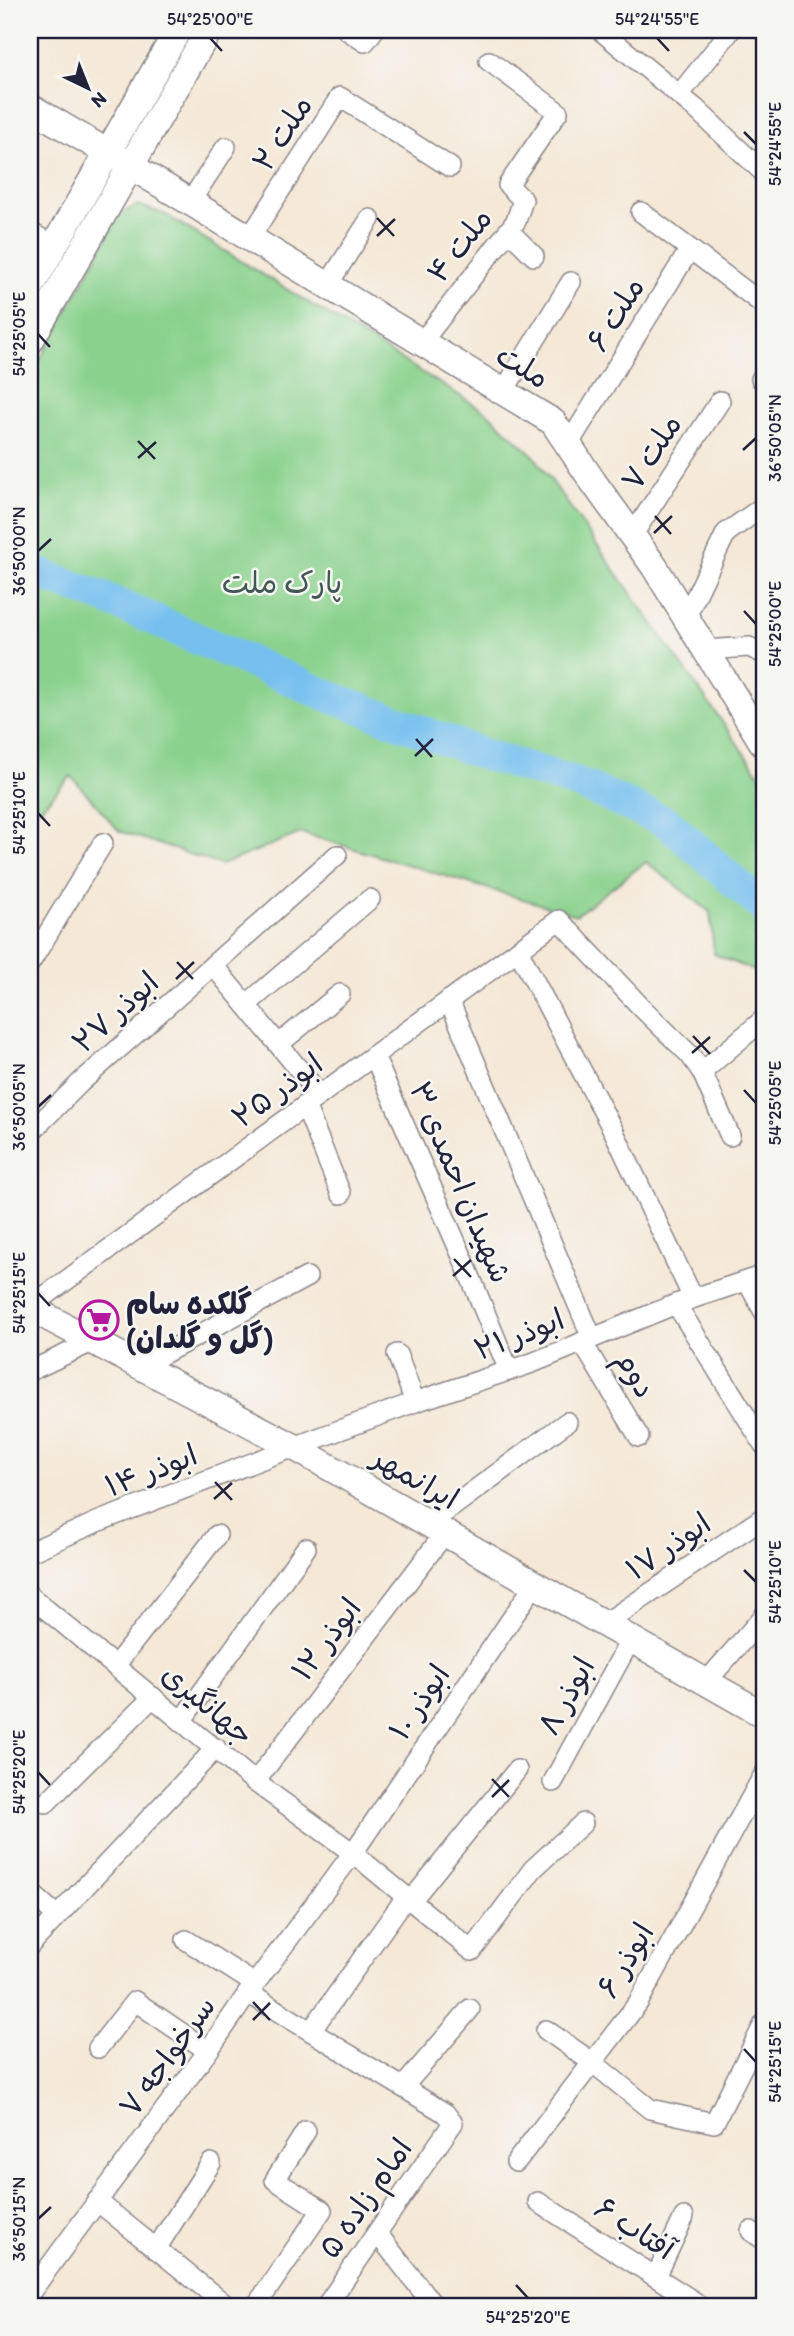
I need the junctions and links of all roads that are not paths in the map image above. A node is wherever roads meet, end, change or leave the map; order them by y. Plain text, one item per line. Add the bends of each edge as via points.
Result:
1 (178, 30) edge
2 (209, 30) edge
3 (347, 30) edge
4 (374, 30) edge
5 (600, 30) edge
6 (731, 30) edge
7 (489, 61) dead end
8 (679, 95) junction
9 (30, 107) edge
10 (226, 147) dead end
11 (118, 159) junction
12 (450, 167) dead end
13 (764, 173) edge
14 (190, 202) junction
15 (642, 212) dead end
16 (370, 219) dead end
17 (509, 231) junction
18 (30, 232) edge
19 (249, 239) junction
20 (53, 245) junction
21 (690, 249) junction
22 (534, 256) dead end
23 (571, 282) dead end
24 (327, 286) junction
25 (30, 288) edge
26 (764, 305) edge
27 (30, 341) edge
28 (421, 342) junction
29 (503, 392) junction
30 (720, 401) dead end
31 (568, 445) junction
32 (764, 506) edge
33 (632, 536) junction
34 (686, 617) junction
35 (706, 650) junction
36 (764, 654) edge
37 (764, 745) edge
38 (103, 843) dead end
39 (337, 855) dead end
40 (370, 899) dead end
41 (518, 950) junction
42 (30, 963) edge
43 (214, 965) junction
44 (340, 994) dead end
45 (449, 1000) junction
46 (246, 1005) junction
47 (764, 1019) edge
48 (279, 1044) junction
49 (373, 1056) junction
50 (702, 1072) junction
51 (313, 1100) junction
52 (30, 1133) edge
53 (730, 1136) dead end
54 (341, 1194) dead end
55 (307, 1277) dead end
56 (756, 1278) edge
57 (684, 1301) junction
58 (30, 1308) edge
59 (764, 1312) edge
60 (587, 1340) junction
61 (94, 1341) junction
62 (397, 1354) dead end
63 (141, 1366) junction
64 (30, 1371) edge
65 (509, 1371) junction
66 (415, 1402) junction
67 (568, 1422) dead end
68 (639, 1437) dead end
69 (764, 1445) edge
70 (294, 1447) junction
71 (764, 1517) edge
72 (437, 1528) junction
73 (217, 1535) dead end
74 (306, 1548) dead end
75 (30, 1552) edge
76 (535, 1584) junction
77 (32, 1603) edge
78 (764, 1616) edge
79 (604, 1624) junction
80 (631, 1639) junction
81 (115, 1666) junction
82 (706, 1682) junction
83 (153, 1697) junction
84 (764, 1716) edge
85 (182, 1720) junction
86 (216, 1748) junction
87 (517, 1770) dead end
88 (764, 1774) edge
89 (255, 1782) junction
90 (553, 1782) dead end
91 (46, 1803) dead end
92 (583, 1822) dead end
93 (353, 1853) junction
94 (30, 1892) edge
95 (409, 1899) junction
96 (57, 1916) junction
97 (186, 1940) dead end
98 (30, 1945) edge
99 (251, 1989) junction
100 (470, 2009) dead end
101 (764, 2024) edge
102 (546, 2030) dead end
103 (311, 2031) junction
104 (98, 2049) dead end
105 (208, 2051) junction
106 (593, 2062) junction
107 (403, 2087) junction
108 (306, 2131) dead end
109 (516, 2162) dead end
110 (211, 2163) dead end
111 (97, 2202) junction
112 (538, 2202) dead end
113 (684, 2217) dead end
114 (377, 2233) junction
115 (156, 2249) junction
116 (656, 2277) junction
117 (30, 2293) edge
118 (227, 2306) edge
119 (256, 2306) edge
120 (326, 2306) edge
121 (434, 2306) edge
122 (698, 2306) edge

1 - 11 main road
2 - 11 main road
3 - 4 street via 365,42
5 - 8 street
6 - 8 street
7 - 17 street, ۴ ملت via 558,112 508,185 523,200
8 - 13 street
9 - 11 main road, ملت
10 - 14 street
11 - 14 main road, ملت
11 - 20 main road
11 - 27 main road
12 - 19 street, ۲ ملت via 341,97
14 - 19 main road, ملت
15 - 21 street
16 - 24 street
17 - 22 street
17 - 28 street, ۴ ملت
18 - 20 street
19 - 24 main road, ملت
20 - 25 main road
21 - 26 street
21 - 31 street, ۶ ملت
23 - 29 street
24 - 28 main road, ملت
28 - 29 main road, ملت
29 - 31 main road, ملت via 553,422
30 - 33 street, ۷ ملت
31 - 33 main road, ملت
32 - 34 street via 726,533
33 - 34 main road, ملت
34 - 35 main road, ملت
35 - 36 street via 749,647
35 - 37 main road, ملت
38 - 42 street
39 - 43 street, ابوذر ۲۷
40 - 46 street
41 - 45 street, ابوذر ۲۵
41 - 50 street, ابوذر ۲۵ via 559,920
41 - 57 street via 614,1132
43 - 46 street
43 - 52 street, ابوذر ۲۷
44 - 48 street
45 - 49 street, ابوذر ۲۵
45 - 60 street, دوم via 550,1236
46 - 48 street
47 - 50 street
48 - 51 street
49 - 51 street, ابوذر ۲۵
49 - 65 street, شهیدان احمدی ۳
50 - 53 street
51 - 54 street
51 - 58 street, ابوذر ۲۵
55 - 63 street
56 - 57 street, ۲۱ ابوذر
56 - 59 street
57 - 60 street, ۲۱ ابوذر
57 - 69 street
58 - 61 main road, ایرانمهر
60 - 65 street, ۲۱ ابوذر
60 - 68 street, دوم
61 - 63 main road, ایرانمهر
61 - 64 street
62 - 66 street
63 - 70 main road, ایرانمهر
65 - 66 street, ۲۱ ابوذر
66 - 70 street, ۲۱ ابوذر
67 - 72 street, ابوذر ۱۲
70 - 72 main road, ایرانمهر
70 - 75 street, ۱۴ ابوذر
71 - 79 street, ۱۷ ابوذر
72 - 76 main road, ایرانمهر
72 - 89 street, ابوذر ۱۲
73 - 81 street
74 - 85 street
76 - 79 main road, ایرانمهر
76 - 93 street, ابوذر ۱۰
77 - 81 street, جهانگیری
78 - 82 street
79 - 80 main road, ایرانمهر
80 - 82 main road, ایرانمهر
80 - 90 street, ۸ ابوذر
81 - 83 street, جهانگیری
82 - 84 main road, ایرانمهر
83 - 85 street, جهانگیری
83 - 91 street
85 - 86 street, جهانگیری
86 - 89 street, جهانگیری
86 - 96 street
87 - 95 street
88 - 106 street, ابوذر ۶ via 638,2003
89 - 93 street, جهانگیری
92 - 95 street, جهانگیری via 533,1869 472,1951
93 - 95 street, جهانگیری
93 - 99 street, سرخواجه ۷
94 - 96 street
95 - 103 street
96 - 98 street
97 - 99 street
99 - 103 street
99 - 105 street, سرخواجه ۷
100 - 107 street
101 - 106 street via 714,2123 650,2109
102 - 106 street
103 - 107 street
104 - 105 street via 135,2001
105 - 111 street, سرخواجه ۷
106 - 109 street, ابوذر ۶
107 - 114 street, ۵ امام زاده via 453,2123
108 - 119 street via 275,2180 322,2210
110 - 115 street
111 - 115 street
111 - 117 street, سرخواجه ۷
112 - 116 street, آفتاب ۶
113 - 116 street
114 - 120 street, ۵ امام زاده
114 - 121 street
115 - 118 street
116 - 122 street, آفتاب ۶

